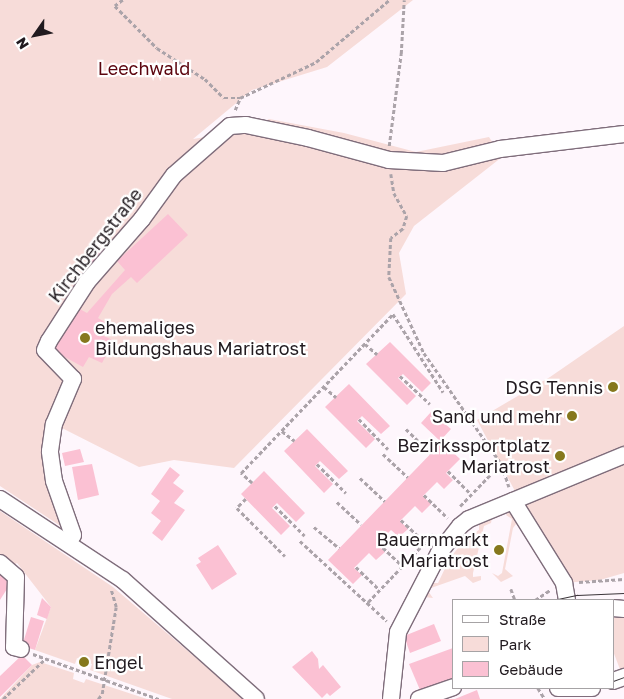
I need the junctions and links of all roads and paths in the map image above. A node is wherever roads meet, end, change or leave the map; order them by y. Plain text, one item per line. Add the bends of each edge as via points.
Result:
1 (123, 0) edge
2 (389, 0) edge
3 (404, 0) edge
4 (240, 98) junction
5 (230, 126) junction
6 (624, 134) edge
7 (389, 160) junction
8 (365, 344) junction
9 (377, 354) dead end
10 (400, 376) dead end
11 (324, 386) junction
12 (443, 392) dead end
13 (336, 397) dead end
14 (430, 404) dead end
15 (359, 419) dead end
16 (406, 429) dead end
17 (282, 431) junction
18 (295, 441) dead end
19 (388, 449) dead end
20 (431, 453) dead end
21 (382, 454) dead end
22 (624, 454) edge
23 (317, 464) dead end
24 (448, 471) dead end
25 (490, 475) dead end
26 (408, 477) dead end
27 (360, 478) dead end
28 (252, 483) dead end
29 (346, 493) dead end
30 (471, 494) junction
31 (424, 495) dead end
32 (0, 499) edge
33 (246, 499) dead end
34 (385, 501) dead end
35 (513, 501) junction
36 (337, 502) dead end
37 (275, 506) dead end
38 (448, 518) junction
39 (401, 520) dead end
40 (362, 524) dead end
41 (442, 524) dead end
42 (314, 527) dead end
43 (437, 530) dead end
44 (305, 536) dead end
45 (300, 541) dead end
46 (425, 542) junction
47 (378, 543) dead end
48 (68, 544) junction
49 (339, 548) dead end
50 (285, 556) dead end
51 (0, 563) edge
52 (402, 566) junction
53 (356, 567) dead end
54 (624, 579) edge
55 (584, 582) junction
56 (564, 583) junction
57 (108, 585) dead end
58 (585, 588) dead end
59 (380, 590) junction
60 (511, 590) dead end
61 (515, 599) edge
62 (567, 599) edge
63 (368, 602) junction
64 (398, 632) junction
65 (21, 649) joint
66 (46, 658) junction
67 (103, 679) junction
68 (452, 687) edge
69 (3, 699) edge
70 (98, 699) edge
71 (159, 699) edge
72 (256, 699) edge
73 (391, 699) edge
74 (419, 699) edge

1 - 4 path via 115,6 157,48 205,79 224,98
2 - 4 path via 316,62
3 - 7 path
4 - 5 path
5 - 7 street via 246,125 308,138
5 - 48 street, Kirchbergstraße via 174,175 142,219 87,282 49,341 46,350 73,379 54,424 50,451 54,481 73,536
6 - 7 street via 500,149 443,163
7 - 35 path via 394,193 407,216 403,229 391,238 389,277 424,353 502,465
8 - 9 path
8 - 11 path
8 - 12 path via 393,314
10 - 14 path
11 - 13 path
11 - 17 path
15 - 19 path
16 - 20 path
17 - 18 path
17 - 28 path via 241,473
21 - 26 path
22 - 35 street
23 - 29 path
24 - 30 path
25 - 30 path
27 - 34 path
30 - 38 path
31 - 38 path
32 - 48 street
33 - 50 path via 237,508
35 - 56 street
35 - 64 street via 460,526 438,553
36 - 40 path
37 - 44 path
38 - 41 path
39 - 46 path
42 - 49 path
43 - 46 path
45 - 63 path
46 - 52 path
47 - 52 path
48 - 72 street via 123,580
51 - 65 street via 16,577 14,646
52 - 59 path
53 - 59 path
54 - 55 path
55 - 56 path
55 - 58 path
56 - 62 street
57 - 67 path via 116,607
59 - 63 path
60 - 61 path
63 - 64 path
64 - 73 street
65 - 66 path
66 - 67 path
66 - 69 path
67 - 70 path
67 - 71 path
68 - 74 street

